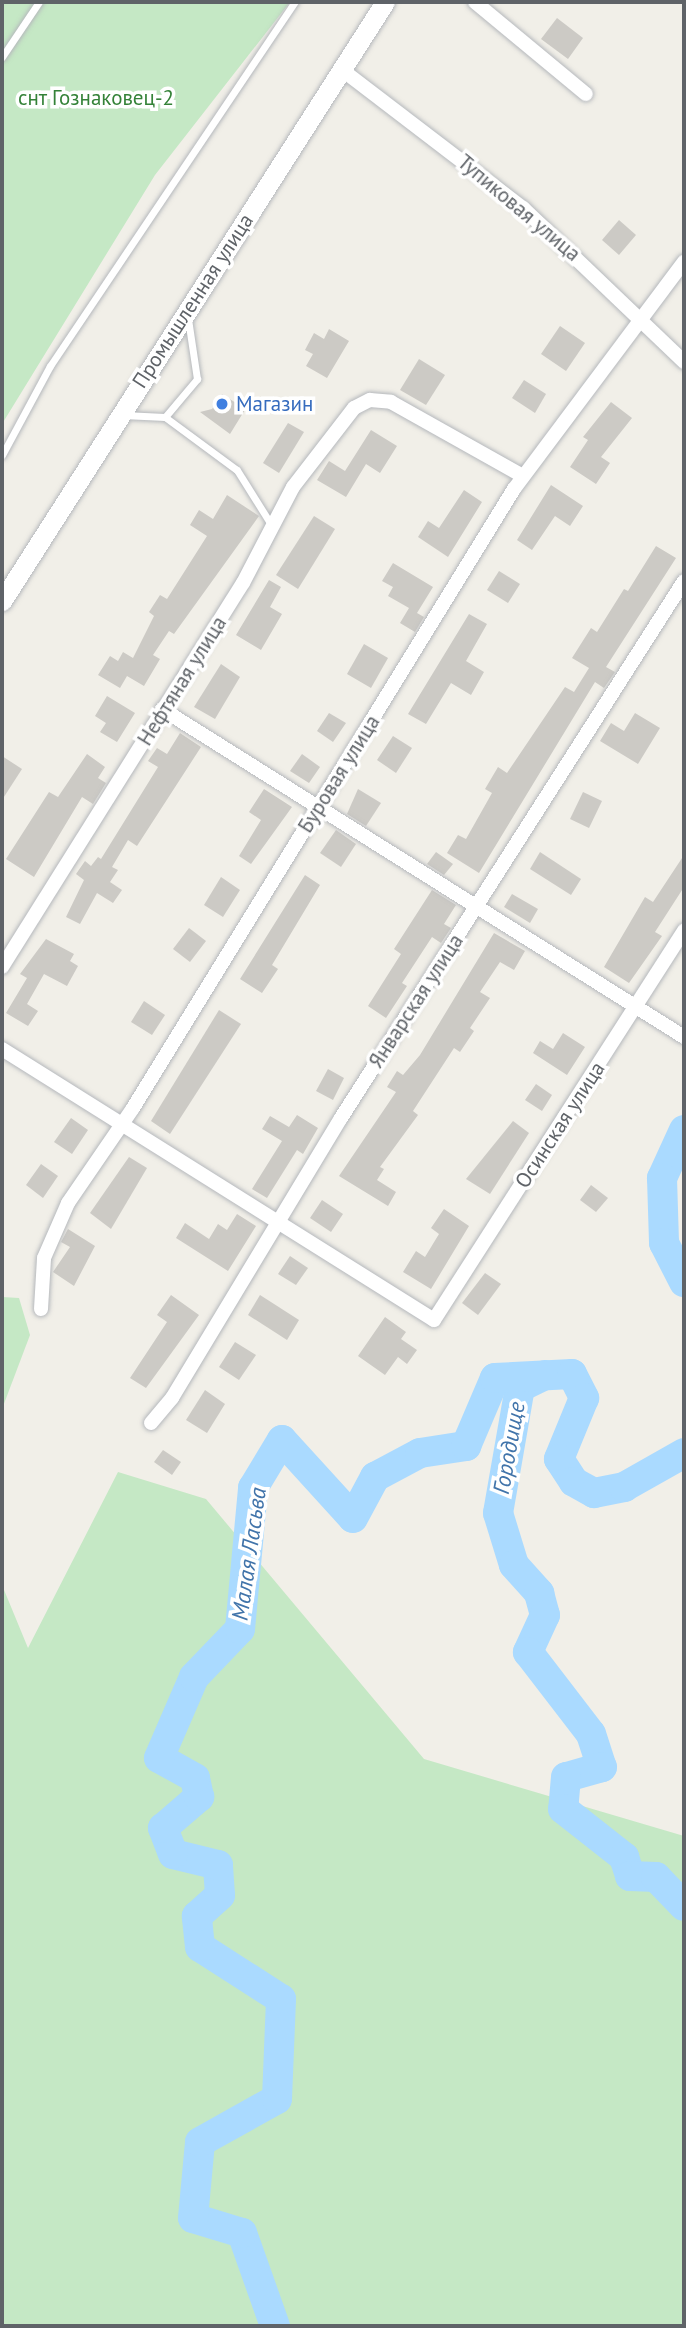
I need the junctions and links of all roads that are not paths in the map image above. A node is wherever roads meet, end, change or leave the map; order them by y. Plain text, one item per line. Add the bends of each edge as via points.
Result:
1 (38, 2) edge
2 (295, 2) edge
3 (385, 2) edge
4 (475, 2) edge
5 (2, 57) edge
6 (341, 69) junction
7 (586, 94) dead end
8 (684, 261) edge
9 (187, 311) junction
10 (642, 322) junction
11 (684, 362) edge
12 (119, 415) junction
13 (165, 417) junction
14 (2, 455) edge
15 (523, 476) junction
16 (272, 526) junction
17 (684, 581) edge
18 (2, 601) edge
19 (162, 709) junction
20 (319, 806) junction
21 (475, 910) junction
22 (684, 930) edge
23 (2, 967) edge
24 (635, 1005) junction
25 (684, 1037) edge
26 (2, 1049) edge
27 (121, 1125) junction
28 (277, 1223) junction
29 (41, 1309) dead end
30 (151, 1423) dead end

1 - 5 lane
2 - 14 lane via 50,366
3 - 6 main road, Промышленная улица
4 - 7 street
6 - 9 main road, Промышленная улица
6 - 10 street, Тупиковая улица via 523,208
8 - 10 street, Буровая улица
9 - 12 main road, Промышленная улица
9 - 13 lane via 197,379
10 - 11 street, Тупиковая улица
10 - 15 street, Буровая улица
12 - 13 lane
12 - 18 main road, Промышленная улица
13 - 16 lane via 237,470
15 - 16 street, Нефтяная улица via 391,402 366,401 329,437
15 - 20 street, Буровая улица
16 - 19 street, Нефтяная улица via 243,583
17 - 21 street, Январская улица
19 - 20 street
19 - 23 street, Нефтяная улица
20 - 21 street
20 - 27 street, Буровая улица
21 - 24 street
21 - 28 street, Январская улица
22 - 24 street, Осинская улица
24 - 25 street
24 - 28 street, Осинская улица via 434,1320
26 - 27 street
27 - 28 street
27 - 29 street, Буровая улица via 56,1223 44,1258
28 - 30 street, Январская улица via 172,1398

